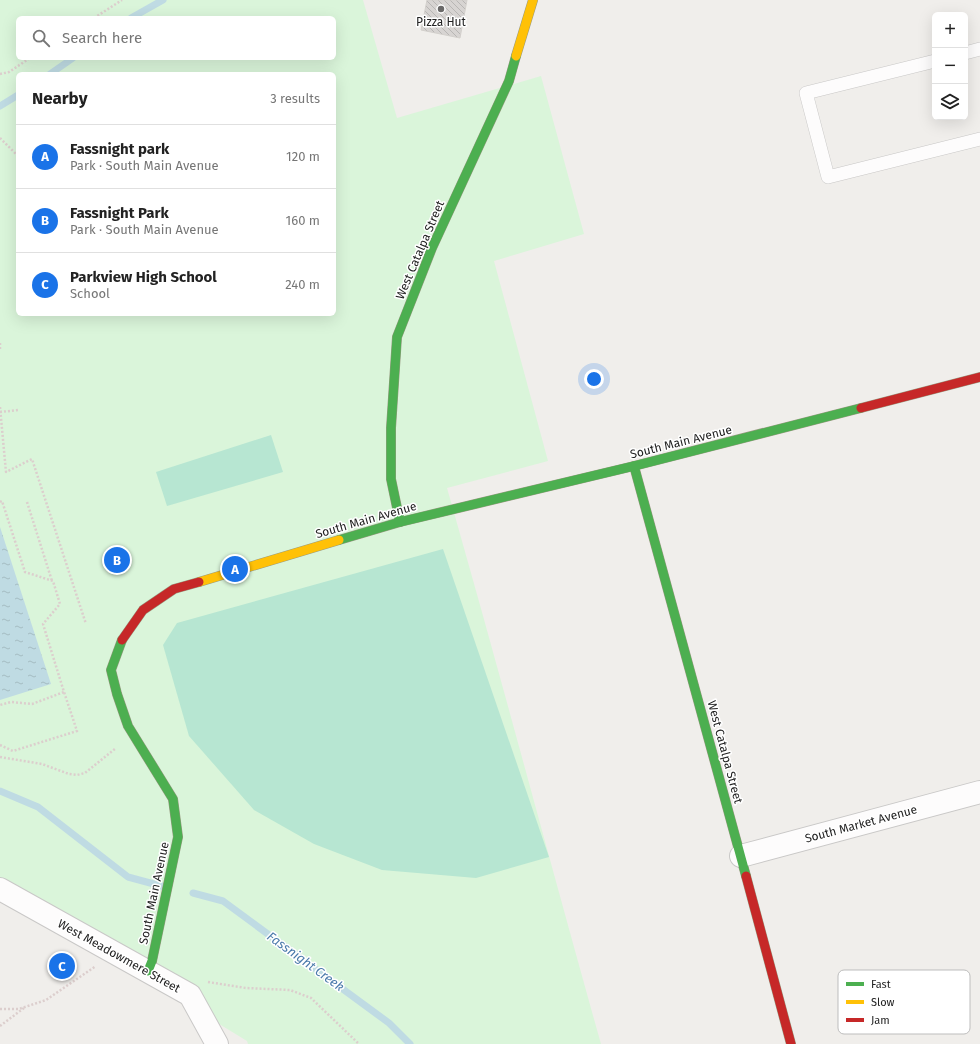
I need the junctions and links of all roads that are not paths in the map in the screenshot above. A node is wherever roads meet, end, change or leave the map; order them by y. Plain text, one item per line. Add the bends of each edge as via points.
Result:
1 (533, 0) edge
2 (980, 49) edge
3 (968, 52) edge
4 (932, 62) edge
5 (980, 139) edge
6 (980, 377) edge
7 (634, 466) junction
8 (400, 522) junction
9 (980, 792) edge
10 (741, 856) junction
11 (0, 889) edge
12 (148, 972) junction
13 (216, 1044) edge
14 (791, 1044) edge

1 - 8 street, West Catalpa Street via 509,81 432,248 397,337 391,428 391,479
2 - 3 lane
4 - 5 lane via 806,94 828,177
6 - 7 street, South Main Avenue
7 - 8 street, South Main Avenue
7 - 10 street, West Catalpa Street
8 - 12 street, South Main Avenue via 174,588 143,610 120,644 111,670 116,694 128,726 173,799 178,837
9 - 10 street, South Market Avenue
10 - 14 street, West Catalpa Street
11 - 12 street, West Meadowmere Street
12 - 13 street, West Meadowmere Street via 190,995

